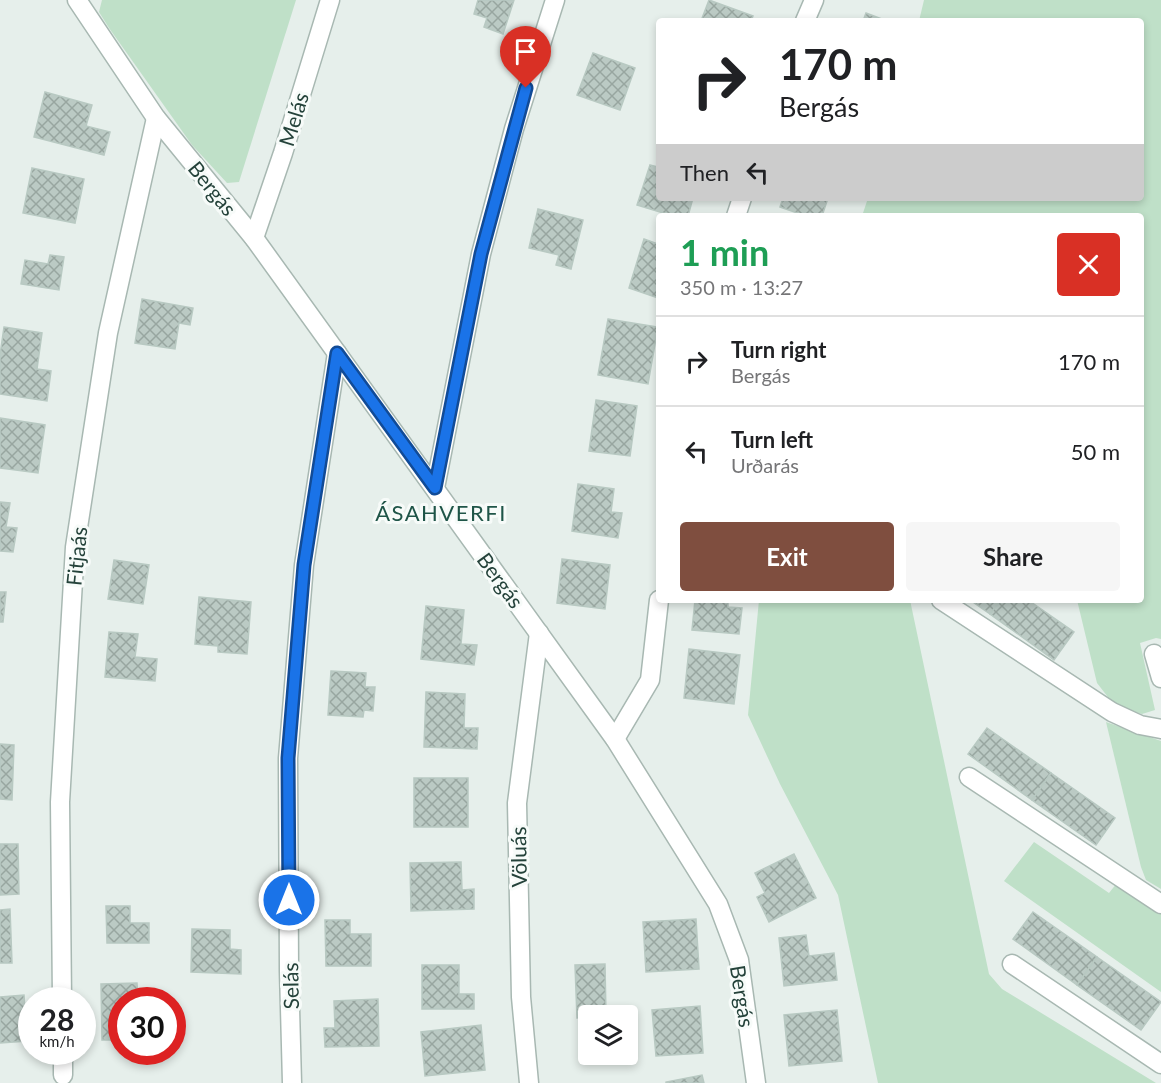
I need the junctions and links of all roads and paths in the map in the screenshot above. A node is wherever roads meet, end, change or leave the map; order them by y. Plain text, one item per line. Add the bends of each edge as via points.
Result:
1 (330, 0) edge
2 (555, 0) edge
3 (814, 0) edge
4 (79, 1) edge
5 (806, 18) edge
6 (156, 118) junction
7 (254, 238) junction
8 (337, 353) junction
9 (435, 488) junction
10 (659, 603) edge
11 (946, 603) edge
12 (539, 633) junction
13 (1154, 654) dead end
14 (1161, 678) edge
15 (1161, 729) edge
16 (615, 739) junction
17 (969, 777) dead end
18 (1161, 904) edge
19 (1012, 964) dead end
20 (62, 987) edge
21 (1161, 1064) edge
22 (63, 1065) edge
23 (63, 1075) dead end
24 (292, 1083) edge
25 (529, 1083) edge
26 (756, 1083) edge

1 - 7 street, Melás
2 - 9 street via 517,119 484,243
3 - 5 street
4 - 6 street, Bergás
6 - 7 street, Bergás
6 - 20 street, Fitjaás via 108,333 75,547 60,802
7 - 8 street, Bergás
8 - 9 street, Bergás
8 - 24 street, Selás via 304,565 288,758
9 - 12 street, Bergás
10 - 16 street via 650,680
11 - 15 street via 1112,712 1140,725
12 - 16 street, Bergás
12 - 25 street, Völuás via 518,803 521,997
13 - 14 street
16 - 26 street, Bergás via 718,904 739,960
17 - 18 street
19 - 21 street
22 - 23 street

